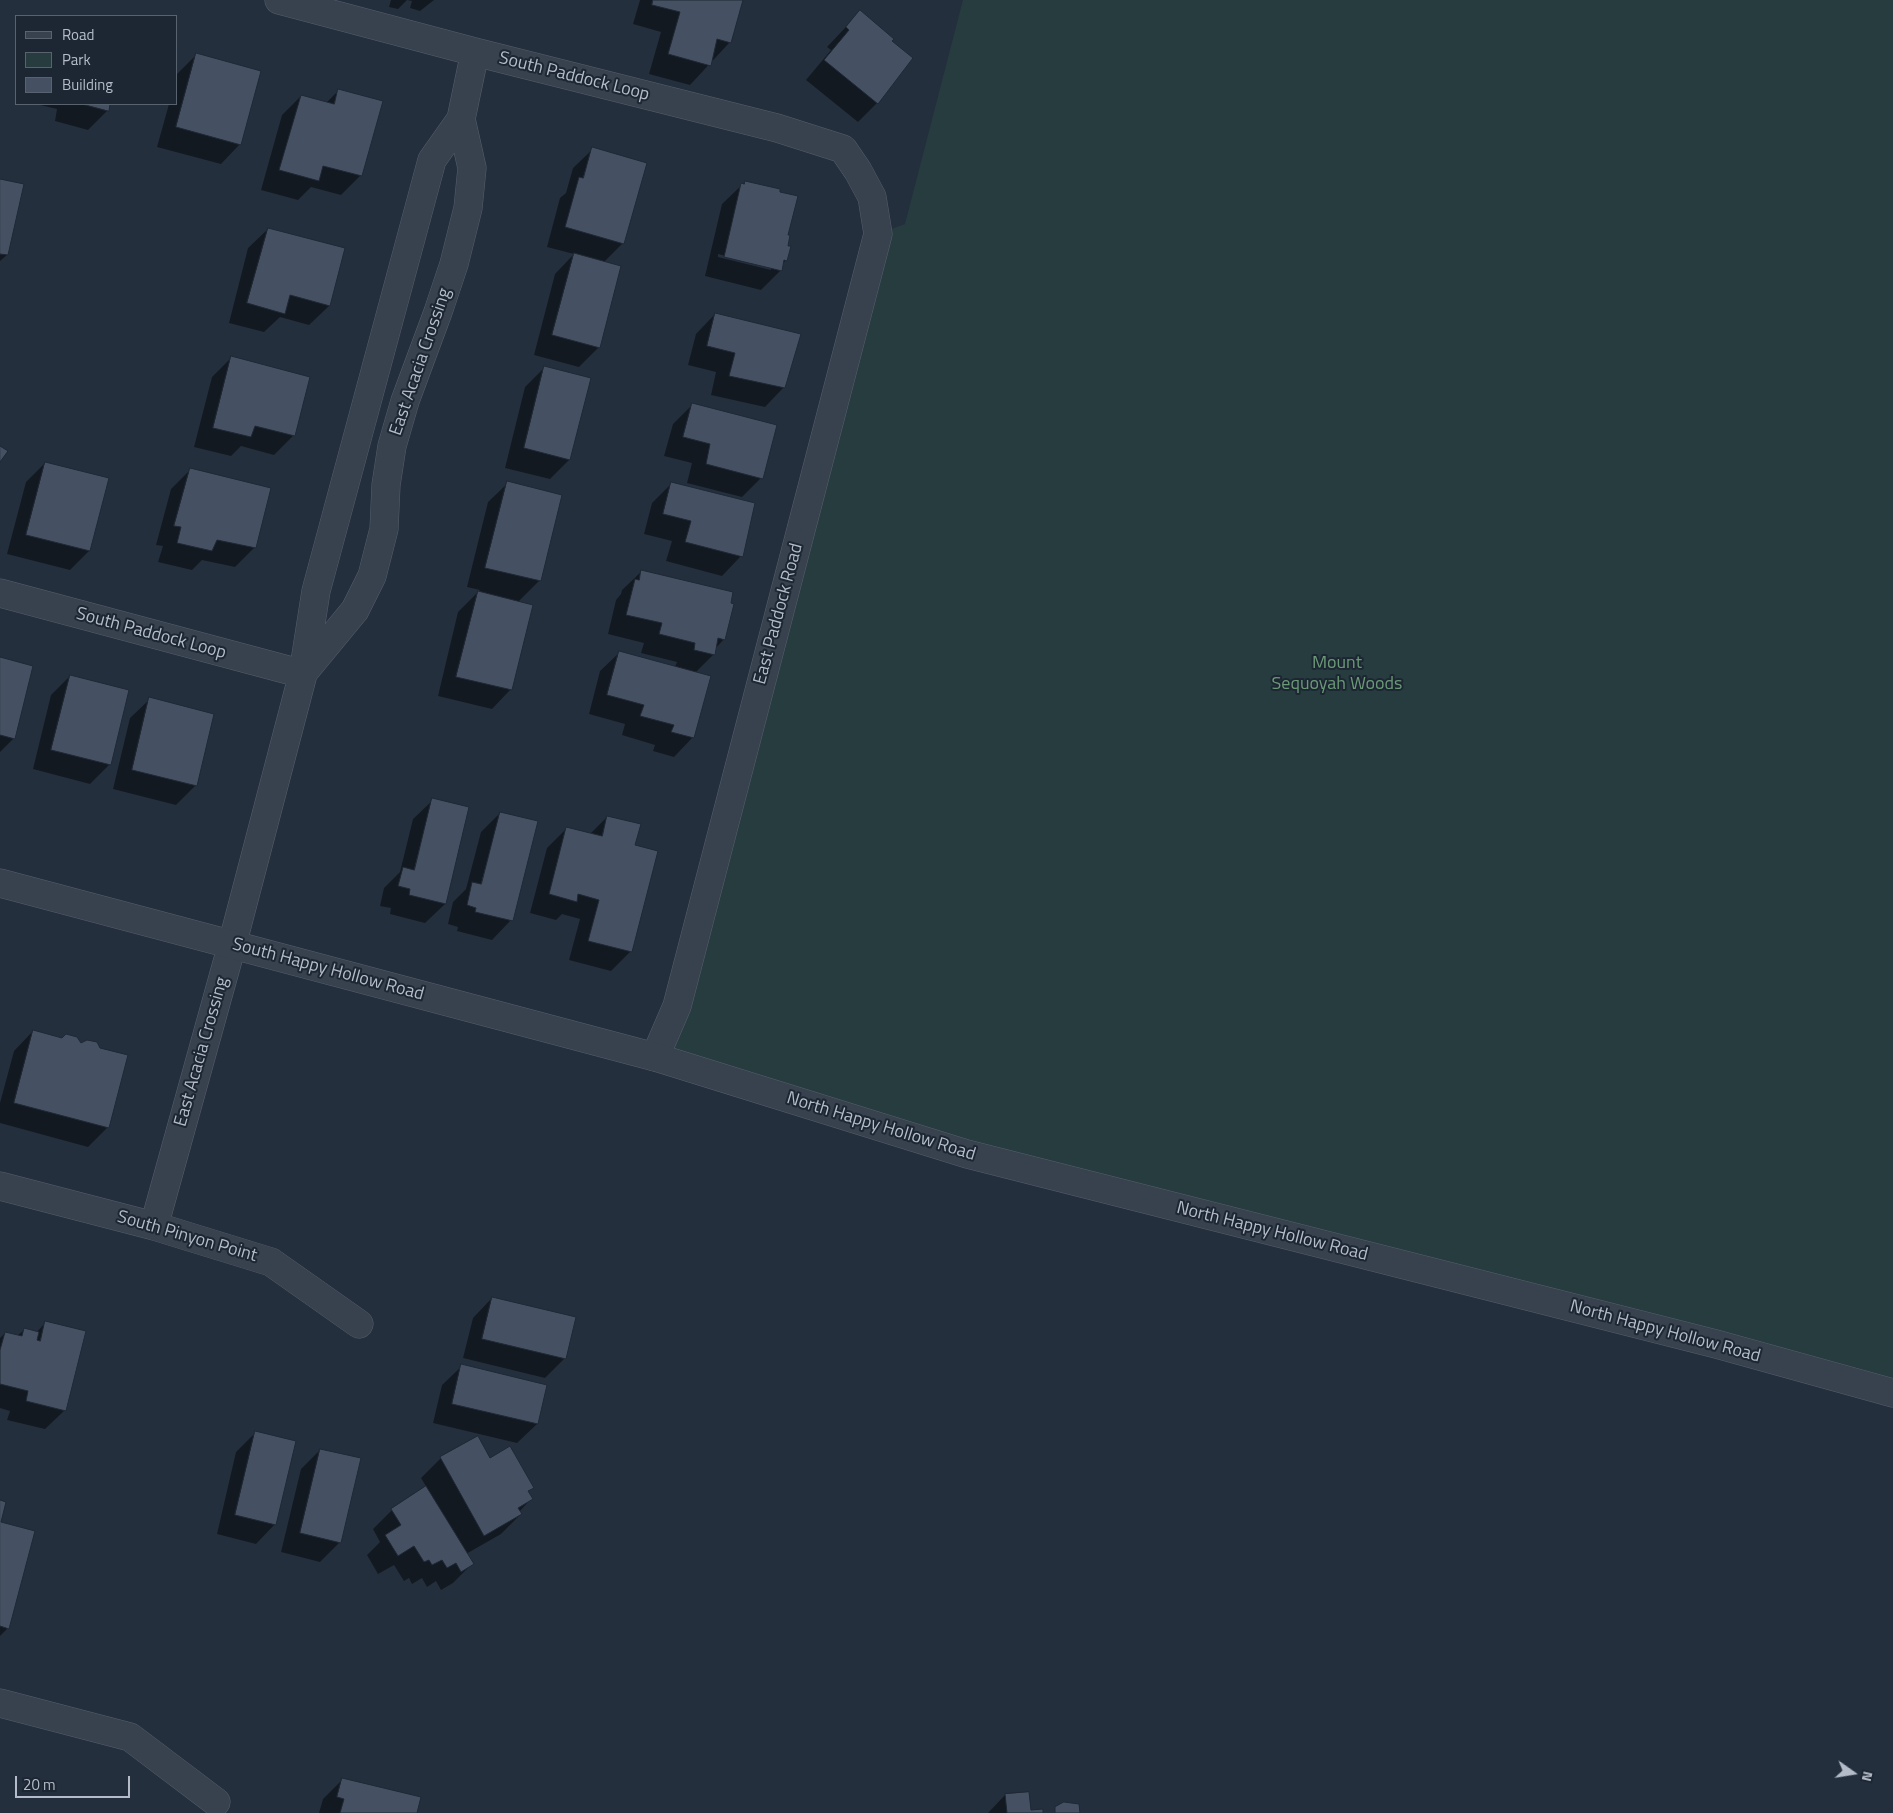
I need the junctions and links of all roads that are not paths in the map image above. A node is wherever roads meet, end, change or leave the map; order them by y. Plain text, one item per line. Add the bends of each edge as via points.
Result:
1 (279, 0) edge
2 (475, 52) junction
3 (461, 119) junction
4 (858, 171) joint
5 (0, 593) edge
6 (302, 674) junction
7 (0, 883) edge
8 (232, 945) junction
9 (655, 1057) junction
10 (0, 1186) edge
11 (154, 1226) junction
12 (359, 1324) dead end
13 (1893, 1393) edge
14 (0, 1703) edge
15 (216, 1802) dead end

1 - 2 street, South Paddock Loop
2 - 3 street, East Acacia Crossing
2 - 4 street, South Paddock Loop via 777,128 843,149
3 - 6 street, East Acacia Crossing via 432,160 316,591
3 - 6 street, East Acacia Crossing via 472,168 468,208 454,264 392,446 384,529 372,576 355,610
4 - 9 street, East Paddock Road via 872,197 878,234 677,1006
5 - 6 street, South Paddock Loop
6 - 8 street, East Acacia Crossing
7 - 8 street, South Happy Hollow Road
8 - 9 street, South Happy Hollow Road
8 - 11 street, East Acacia Crossing
9 - 13 street, North Happy Hollow Road via 967,1154 1707,1342
10 - 11 street, South Pinyon Point
11 - 12 street, South Pinyon Point via 272,1262
14 - 15 street via 130,1738

